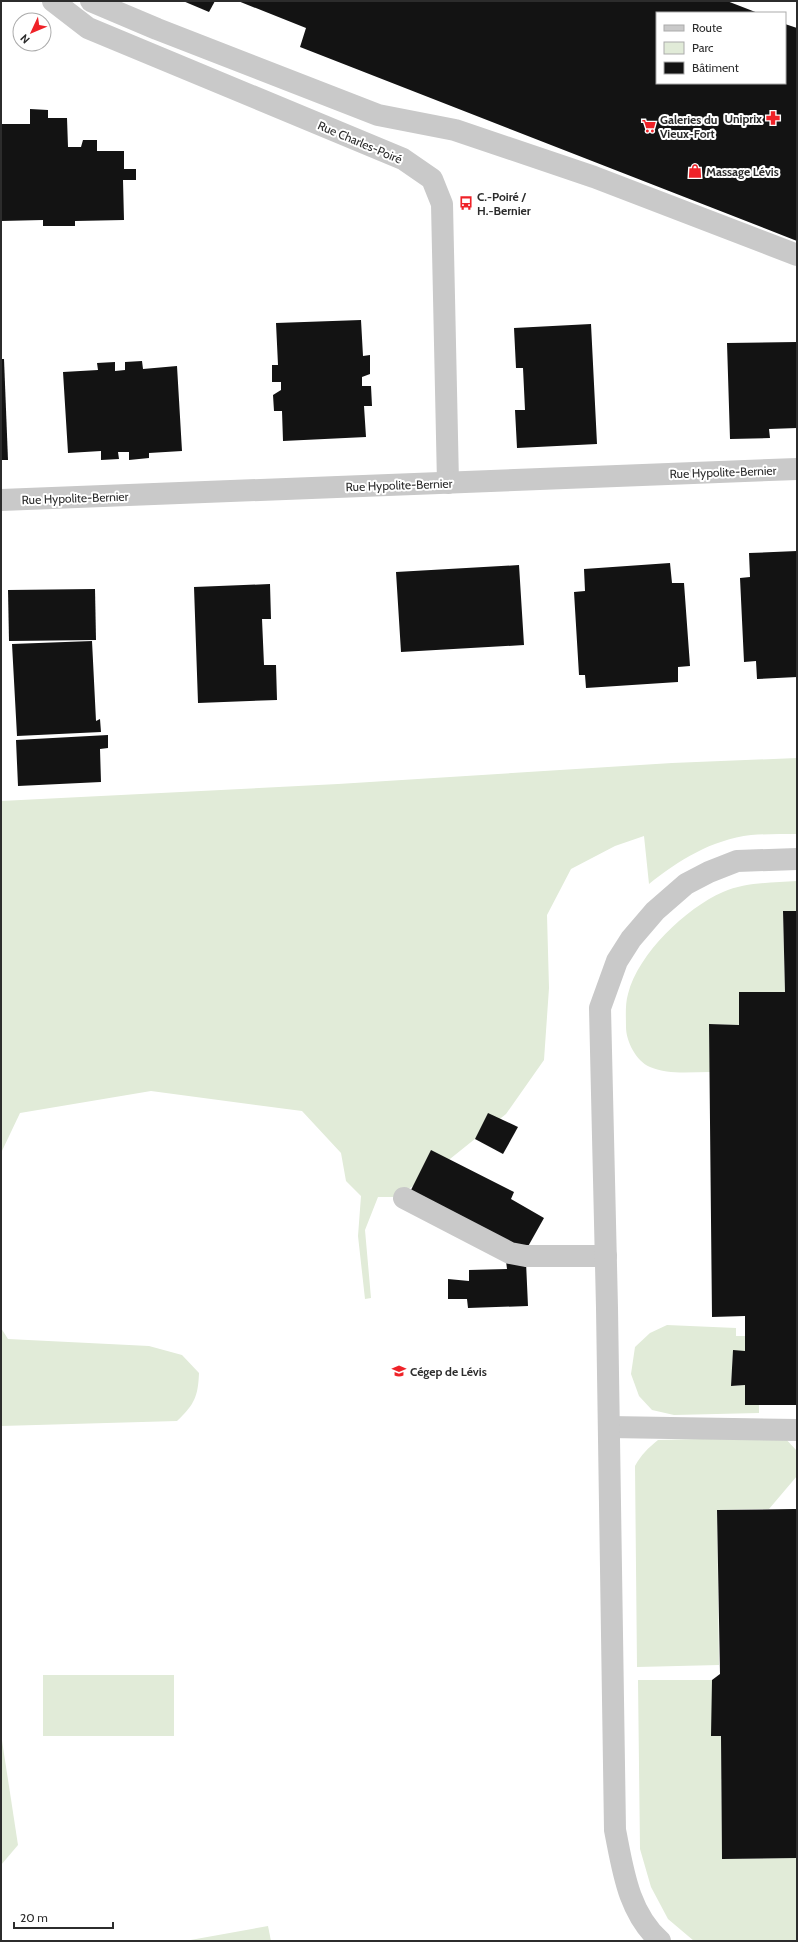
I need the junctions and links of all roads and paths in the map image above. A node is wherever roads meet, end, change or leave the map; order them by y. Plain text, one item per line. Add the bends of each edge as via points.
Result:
1 (53, 1) edge
2 (91, 1) edge
3 (797, 255) edge
4 (797, 469) edge
5 (448, 483) junction
6 (1, 500) edge
7 (797, 859) edge
8 (404, 1198) dead end
9 (606, 1256) junction
10 (609, 1427) junction
11 (797, 1430) edge
12 (660, 1941) edge

1 - 5 street, Rue Charles-Poiré via 88,28 403,159 432,179 442,204
2 - 3 street via 378,115 455,130 601,180
4 - 5 street, Rue Hypolite-Bernier
5 - 6 street, Rue Hypolite-Bernier
7 - 9 street via 737,861 686,884 646,920 617,961 600,1008
8 - 9 street via 510,1253 526,1256
9 - 10 street
10 - 11 street
10 - 12 street via 615,1830 624,1879 634,1907 649,1931

